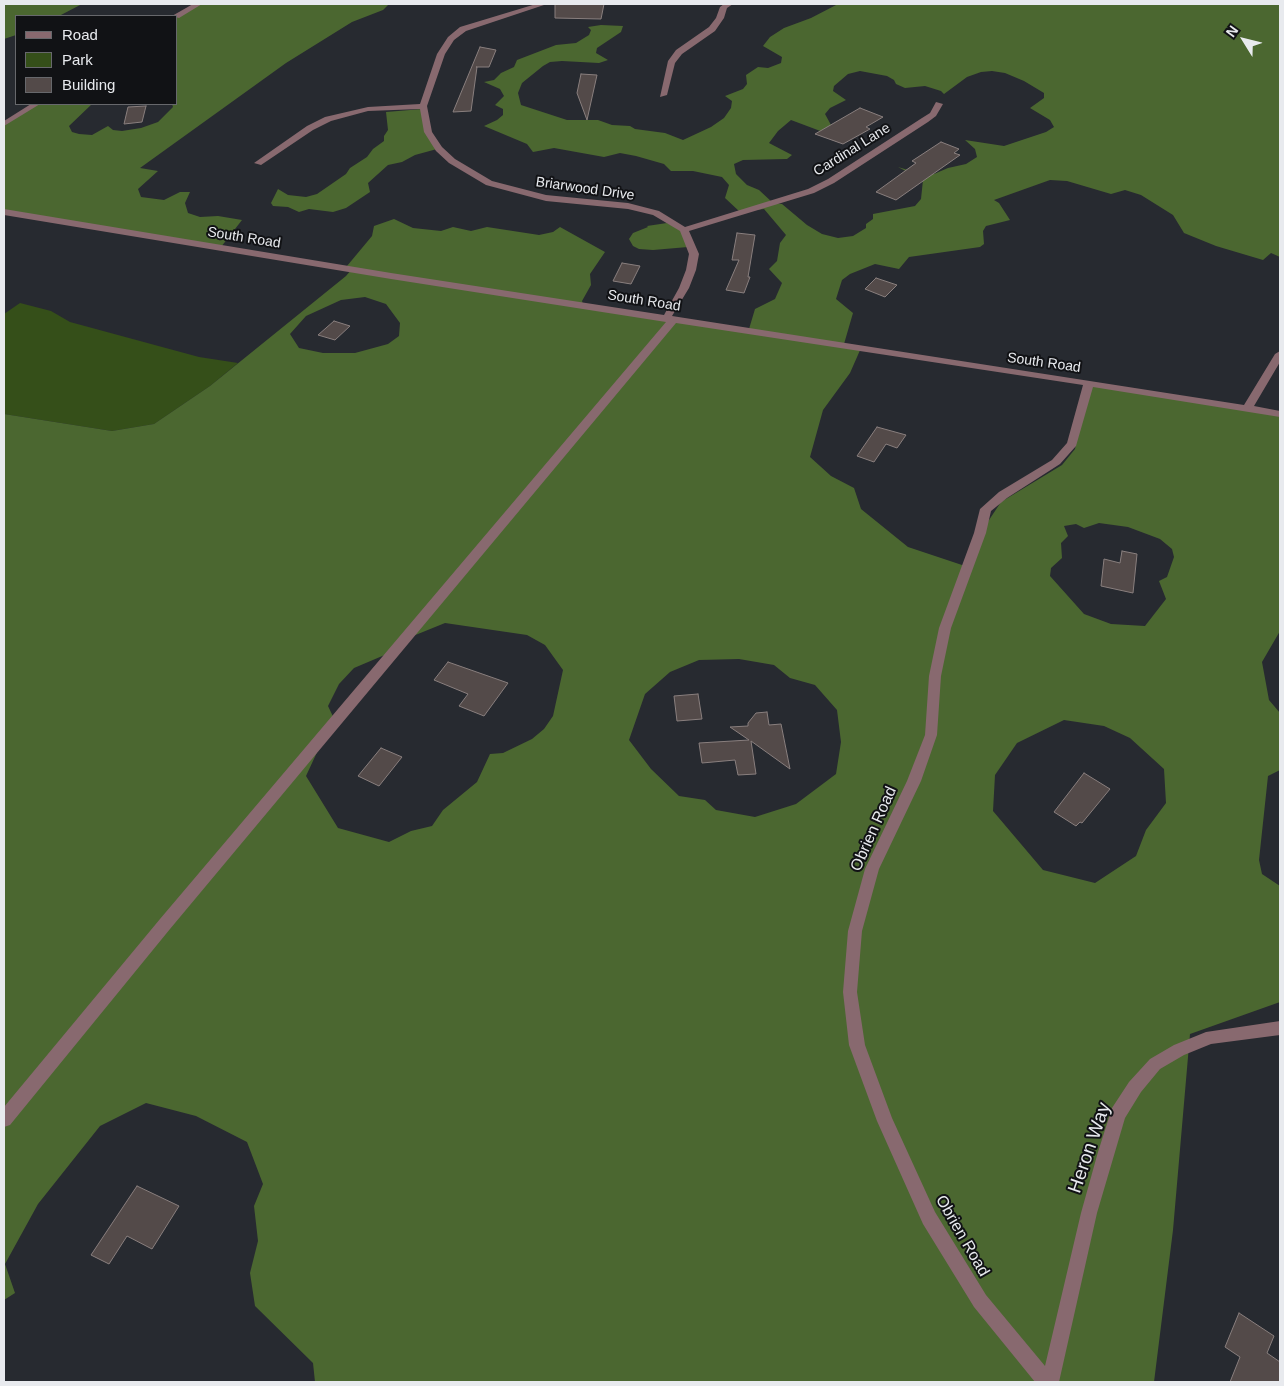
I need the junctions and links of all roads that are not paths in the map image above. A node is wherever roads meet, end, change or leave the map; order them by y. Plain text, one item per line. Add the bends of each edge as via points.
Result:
1 (198, 4) edge
2 (543, 4) edge
3 (724, 5) edge
4 (178, 15) edge
5 (663, 95) dead end
6 (939, 104) dead end
7 (34, 105) edge
8 (423, 106) junction
9 (4, 124) edge
10 (258, 163) dead end
11 (4, 212) edge
12 (684, 230) junction
13 (669, 319) junction
14 (1280, 354) edge
15 (1089, 383) junction
16 (1247, 409) junction
17 (1280, 414) edge
18 (1280, 1028) edge
19 (4, 1119) edge
20 (1046, 1382) edge
21 (1050, 1382) edge

1 - 4 street
2 - 8 street, Briarwood Drive via 484,21 451,39 441,54
3 - 5 street via 712,29 679,52 671,63
6 - 12 street, Cardinal Lane via 925,120 831,181 785,200
7 - 9 street
8 - 10 street via 368,109 328,119
8 - 12 street, Briarwood Drive via 428,132 439,149 489,184 546,198 628,206 656,213
11 - 13 street, South Road
12 - 13 street via 694,254 691,270
13 - 15 street, South Road
13 - 19 street
14 - 16 street
15 - 16 street, South Road
15 - 20 street, Obrien Road via 1072,444 1056,462 986,509 945,628 935,676 931,735 914,782 872,869 855,930 850,992 857,1045 885,1121 929,1218 980,1301
16 - 17 street, South Road
18 - 21 street, Heron Way via 1212,1038 1179,1050 1155,1064 1135,1087 1118,1114 1106,1152

